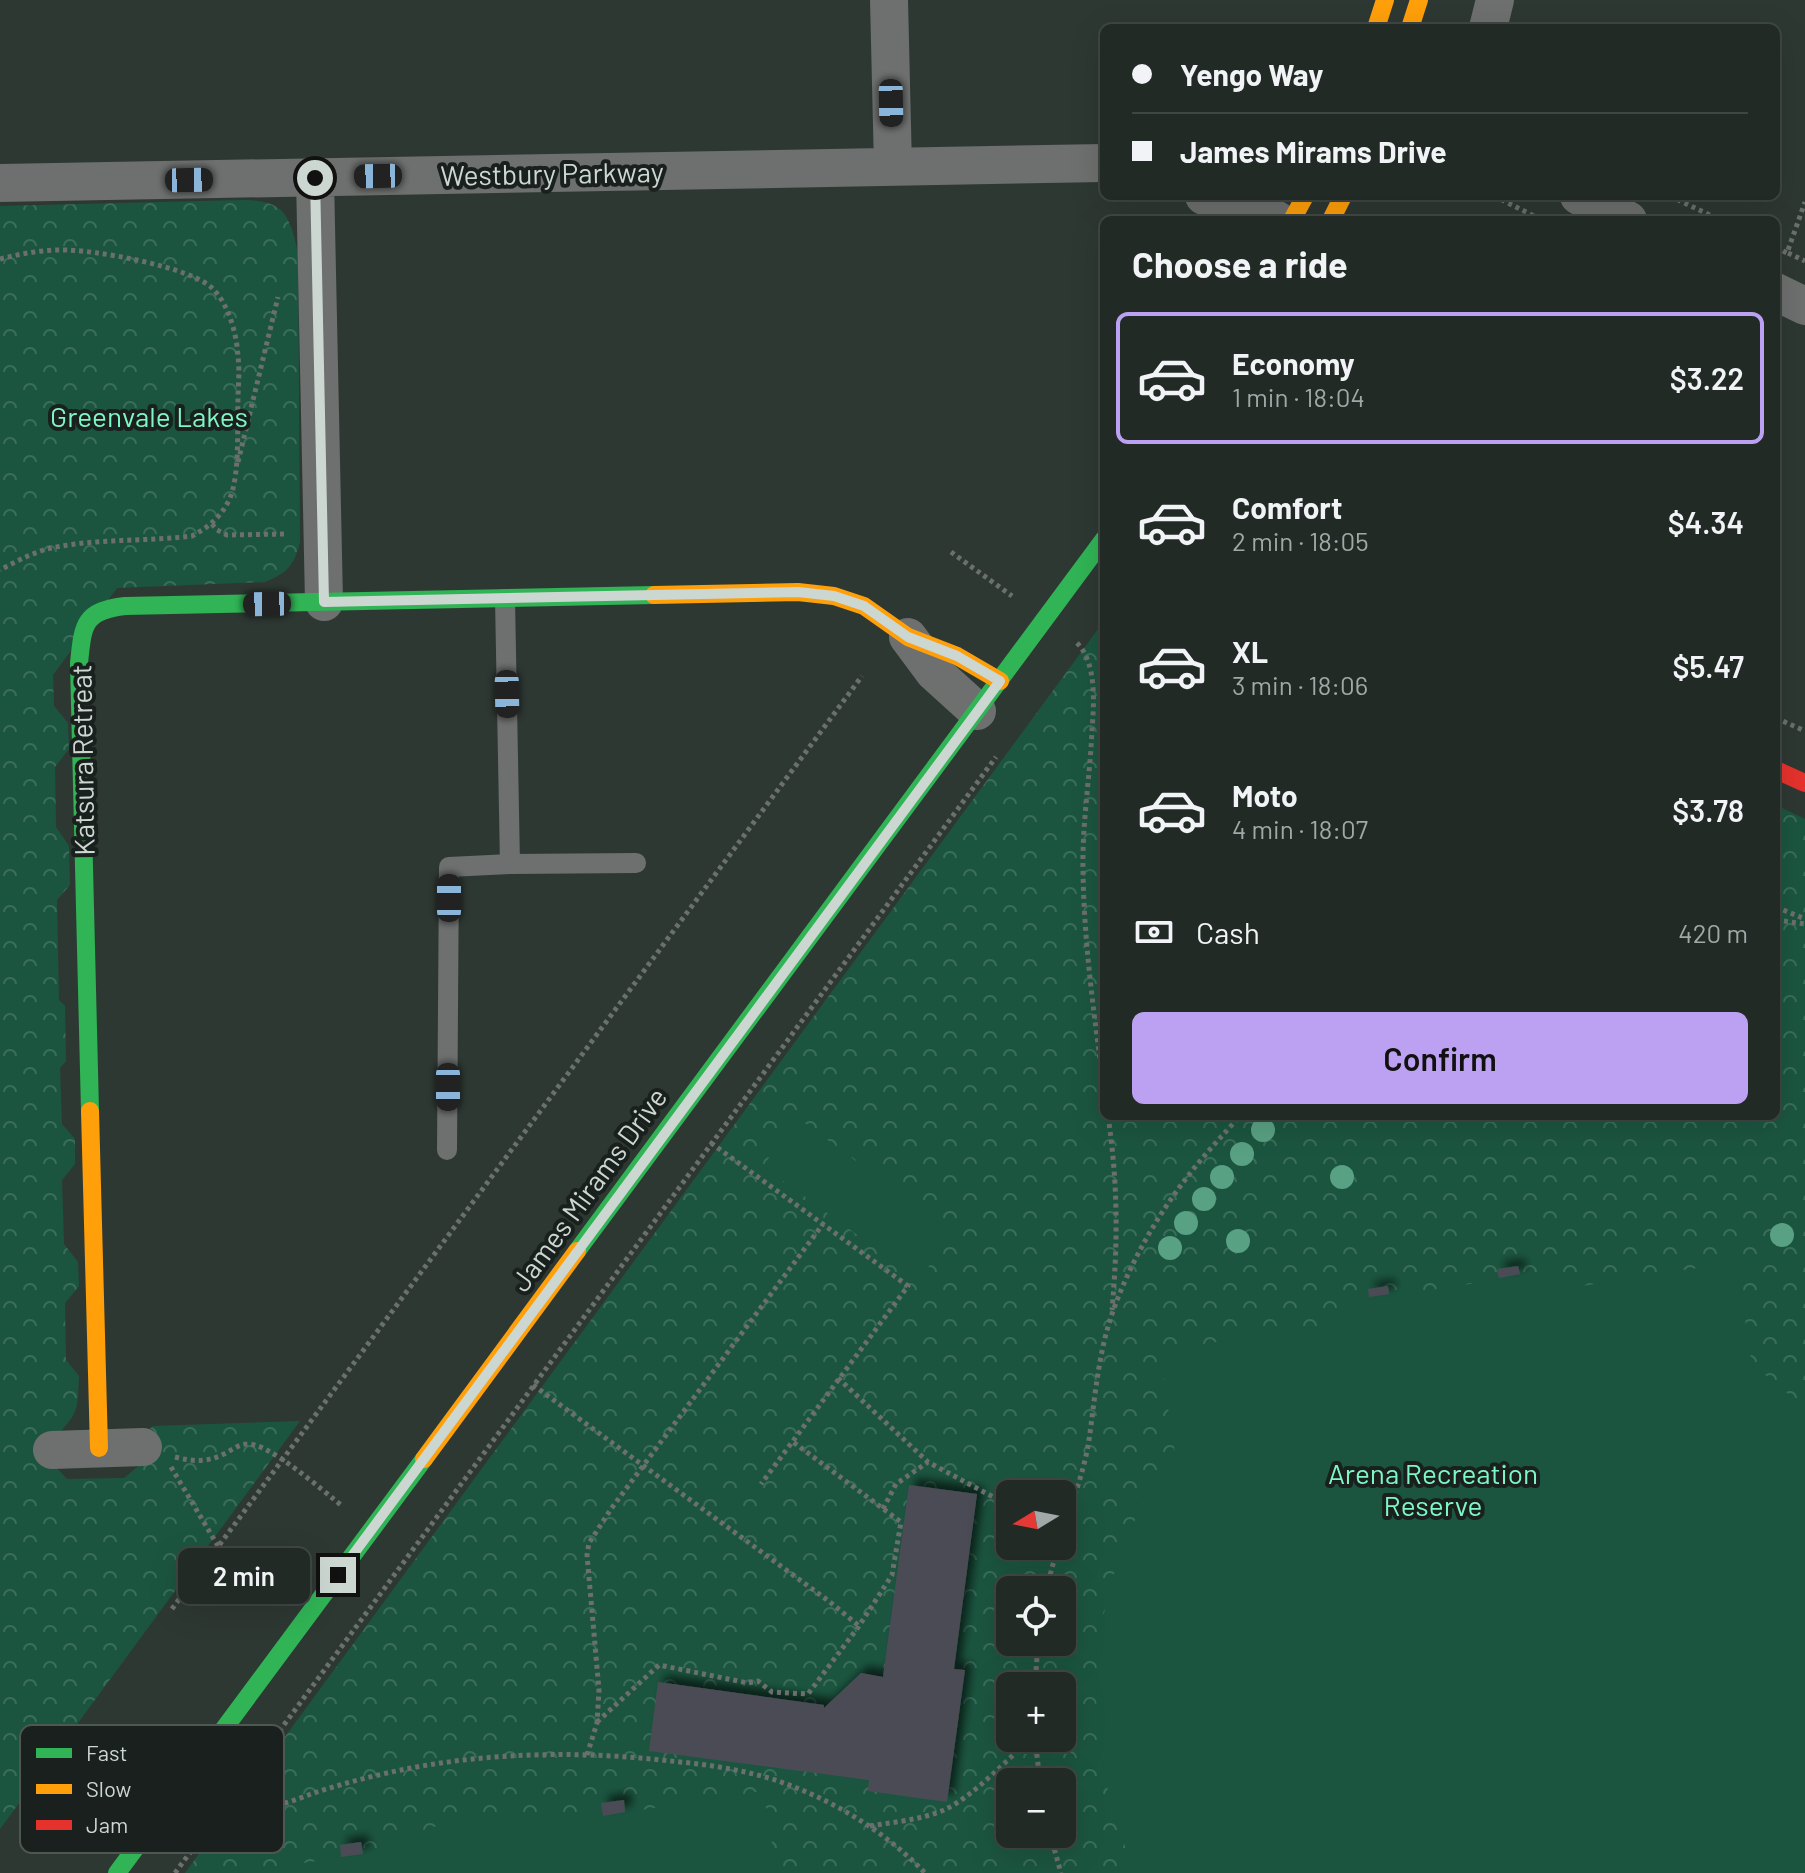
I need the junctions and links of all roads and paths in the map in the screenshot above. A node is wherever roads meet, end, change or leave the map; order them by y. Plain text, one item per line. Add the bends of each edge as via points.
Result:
1 (889, 0) edge
2 (1385, 0) edge
3 (1419, 0) edge
4 (1495, 0) edge
5 (1377, 24) edge
6 (1411, 24) edge
7 (1489, 24) edge
8 (1100, 163) edge
9 (893, 167) junction
10 (315, 178) junction
11 (0, 183) edge
12 (1209, 200) edge
13 (1224, 200) edge
14 (1502, 200) edge
15 (1587, 200) edge
16 (1678, 200) edge
17 (1805, 202) edge
18 (1225, 216) edge
19 (1269, 216) edge
20 (1534, 216) edge
21 (1620, 216) edge
22 (1712, 216) edge
23 (1780, 249) edge
24 (1787, 253) junction
25 (0, 259) edge
26 (1805, 261) edge
27 (281, 287) dead end
28 (1780, 294) edge
29 (1805, 306) edge
30 (240, 438) junction
31 (212, 524) junction
32 (287, 534) dead end
33 (1100, 544) edge
34 (951, 552) dead end
35 (0, 570) edge
36 (505, 599) junction
37 (1018, 600) dead end
38 (324, 602) junction
39 (1087, 634) dead end
40 (908, 637) junction
41 (862, 676) dead end
42 (1000, 681) junction
43 (977, 711) junction
44 (1780, 720) edge
45 (1805, 731) edge
46 (1004, 747) dead end
47 (1780, 772) edge
48 (1805, 783) edge
49 (636, 863) dead end
50 (510, 864) junction
51 (1780, 909) edge
52 (1780, 920) edge
53 (1805, 922) edge
54 (1100, 1055) edge
55 (1108, 1120) edge
56 (1237, 1120) edge
57 (711, 1143) junction
58 (447, 1150) dead end
59 (823, 1224) junction
60 (1112, 1315) junction
61 (838, 1378) junction
62 (533, 1385) junction
63 (793, 1442) junction
64 (99, 1448) junction
65 (52, 1450) dead end
66 (160, 1455) junction
67 (281, 1459) junction
68 (928, 1462) junction
69 (643, 1466) junction
70 (761, 1484) dead end
71 (1076, 1491) edge
72 (996, 1498) edge
73 (347, 1509) dead end
74 (883, 1509) junction
75 (218, 1546) junction
76 (172, 1609) dead end
77 (859, 1626) junction
78 (597, 1723) junction
79 (227, 1725) edge
80 (284, 1726) edge
81 (1017, 1752) edge
82 (587, 1755) junction
83 (284, 1803) edge
84 (870, 1826) junction
85 (1054, 1848) edge
86 (132, 1853) edge
87 (190, 1853) edge
88 (117, 1873) edge
89 (175, 1873) edge
90 (925, 1873) edge
91 (1061, 1873) edge

1 - 9 street
2 - 5 street
3 - 6 street
4 - 7 street
8 - 9 street, Westbury Parkway
9 - 10 street, Westbury Parkway
10 - 11 street, Westbury Parkway
10 - 38 street
12 - 18 street
13 - 19 street
14 - 20 path
15 - 21 street
16 - 22 path
17 - 24 path
23 - 24 path
24 - 26 path
25 - 30 path via 29,252 96,252 176,269 212,287 223,301 238,357
27 - 30 path
28 - 29 street
30 - 31 path via 231,496
31 - 32 path via 227,535
31 - 35 path via 192,536 45,550
33 - 42 street, James Mirams Drive
34 - 37 path
36 - 38 street, Katsura Retreat
36 - 40 street, Katsura Retreat via 798,592 864,606
36 - 50 lane
38 - 64 street, Katsura Retreat via 125,606 100,611 88,621 82,637
39 - 54 path via 1079,645 1089,659 1093,694 1083,867
40 - 42 street, Katsura Retreat via 957,656
40 - 43 street, Katsura Retreat via 934,672
41 - 67 path
42 - 43 street, James Mirams Drive
43 - 79 street, James Mirams Drive
44 - 45 path
46 - 57 path
47 - 48 street
49 - 50 lane
50 - 58 lane via 449,867
51 - 53 path
52 - 53 path
55 - 60 path via 1117,1196
56 - 60 path via 1152,1228
57 - 59 path
57 - 62 path
59 - 61 path via 908,1286
59 - 69 path
60 - 71 path
61 - 63 path
61 - 68 path
62 - 69 path
62 - 80 path
63 - 70 path
63 - 74 path
64 - 65 street
64 - 66 street
66 - 67 path via 210,1460 247,1444
66 - 75 path
67 - 73 path
67 - 75 path
68 - 72 path
68 - 74 path via 896,1484
69 - 77 path
69 - 78 path via 589,1543
74 - 77 path via 901,1522 892,1575
75 - 76 path
77 - 78 path via 808,1694 772,1692 758,1681 659,1665
78 - 82 path
81 - 84 path via 946,1809
82 - 83 path via 500,1757 411,1768
82 - 84 path via 698,1764 770,1779
84 - 90 path
85 - 91 path
86 - 88 street, James Mirams Drive
87 - 89 path

